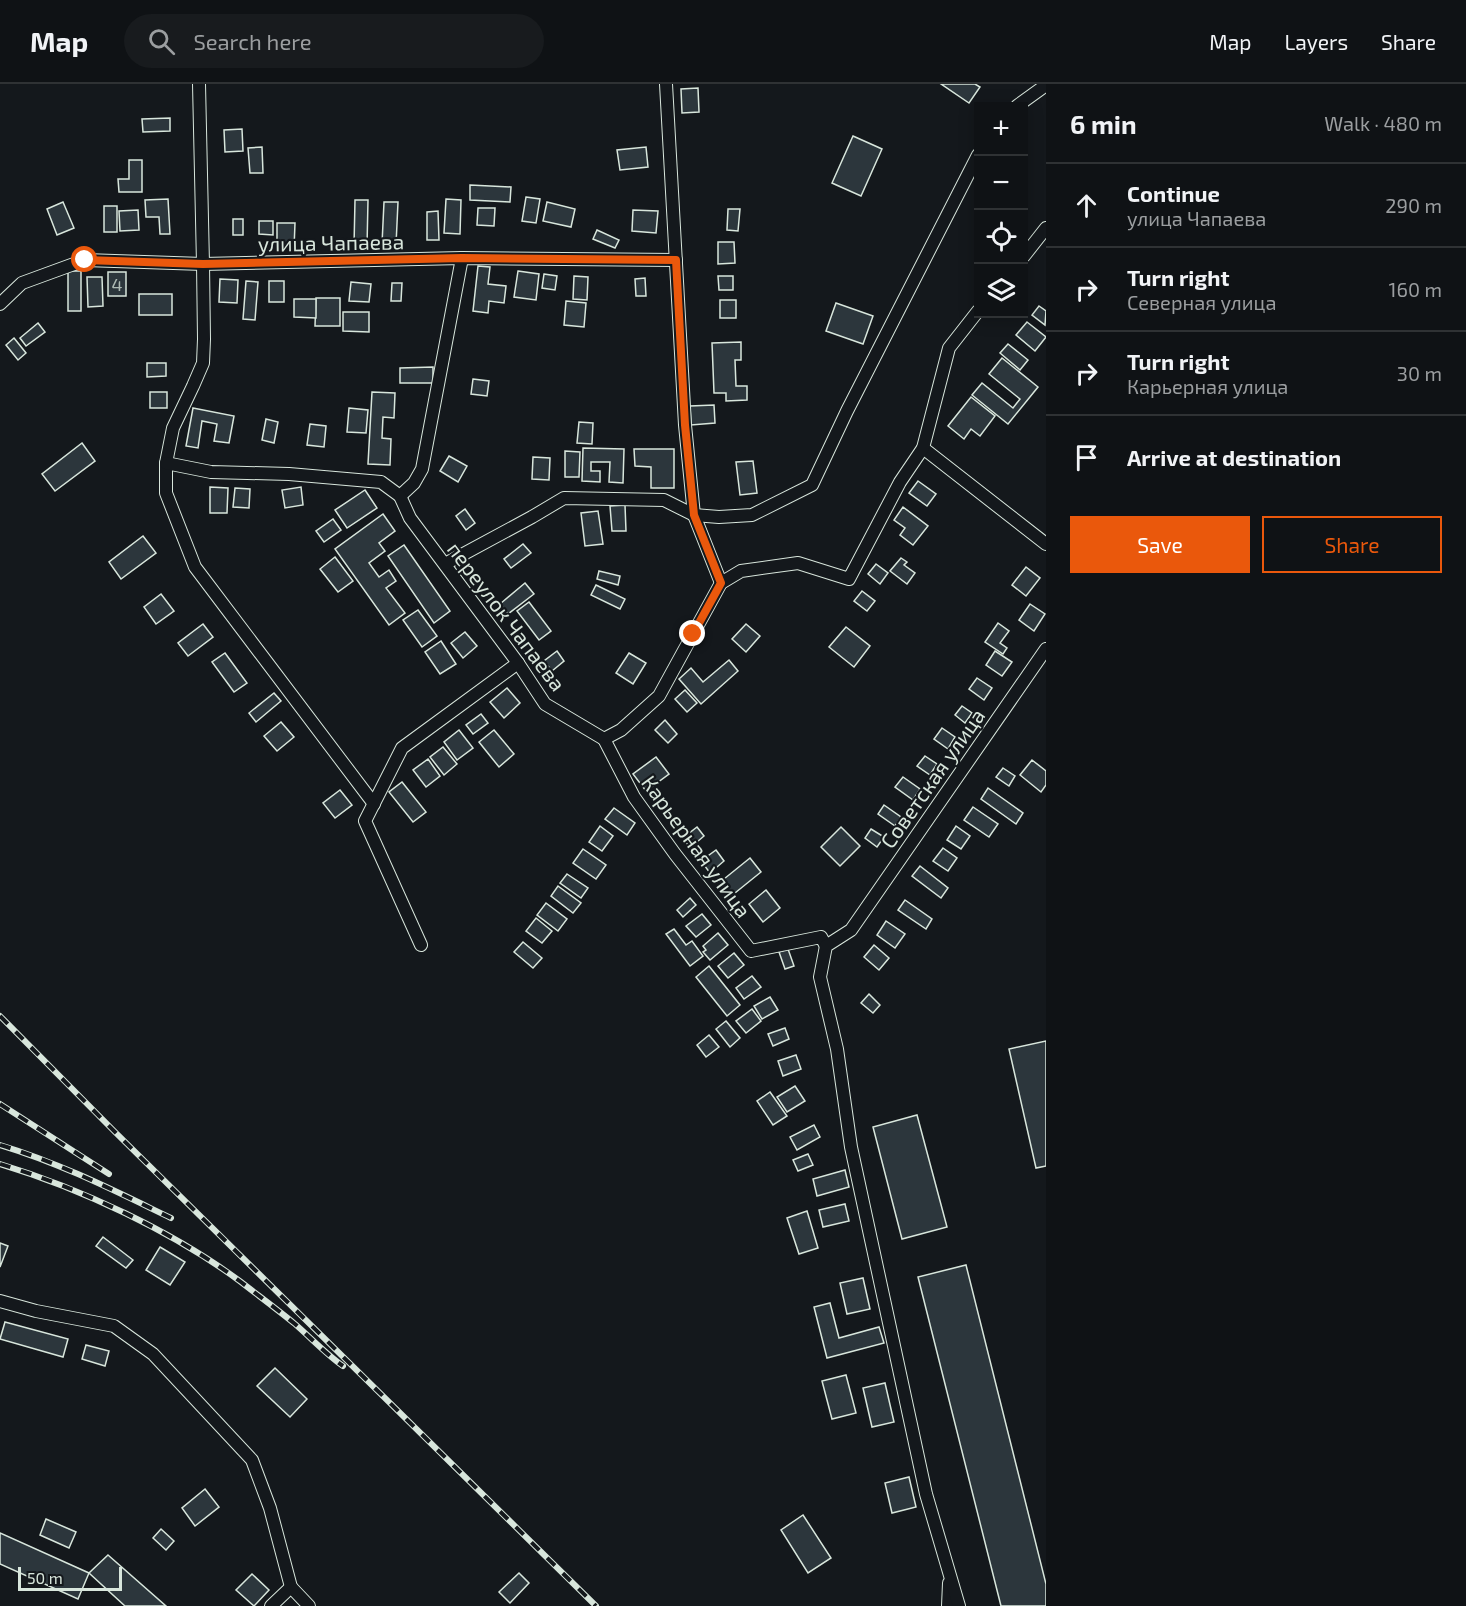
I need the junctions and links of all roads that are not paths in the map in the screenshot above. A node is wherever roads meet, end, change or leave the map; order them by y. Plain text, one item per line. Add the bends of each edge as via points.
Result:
1 (199, 84) edge
2 (666, 84) edge
3 (1046, 85) edge
4 (1023, 102) edge
5 (977, 156) edge
6 (1046, 228) edge
7 (1028, 250) edge
8 (462, 258) junction
9 (676, 260) junction
10 (203, 264) junction
11 (0, 304) edge
12 (974, 316) edge
13 (923, 448) junction
14 (166, 463) junction
15 (400, 496) junction
16 (694, 515) junction
17 (1046, 544) edge
18 (445, 564) junction
19 (721, 583) junction
20 (1046, 649) edge
21 (518, 663) junction
22 (604, 738) junction
23 (374, 804) junction
24 (421, 945) dead end
25 (826, 946) junction
26 (0, 1301) edge
27 (949, 1572) junction
28 (291, 1587) junction
29 (271, 1606) edge
30 (309, 1606) edge
31 (948, 1606) edge
32 (959, 1606) edge

1 - 10 street
2 - 9 street
3 - 4 street
5 - 16 street via 812,485 752,515
6 - 7 street
8 - 9 street, улица Чапаева
8 - 10 street, улица Чапаева
8 - 15 street via 422,469
9 - 16 street
10 - 11 street, улица Чапаева via 85,260 22,283
10 - 14 street via 202,363 173,428
12 - 13 street via 949,348
13 - 17 street
13 - 19 street via 900,482 849,579 798,563 741,571
14 - 15 street via 211,472 381,482
14 - 23 street via 166,493 195,567
15 - 18 street, переулок Чапаева via 410,518
16 - 18 street via 664,500 564,498
16 - 19 street
18 - 21 street, переулок Чапаева
19 - 22 street via 659,696 621,730
20 - 25 street, Советская улица via 851,930
21 - 22 street, переулок Чапаева via 545,704
21 - 23 street via 402,748
22 - 25 street, Карьерная улица via 634,797 751,951 821,937
23 - 24 street via 365,821
25 - 27 street via 820,977 837,1049 851,1147 926,1494
26 - 28 street via 114,1326 153,1354 252,1460 270,1508
27 - 31 street
27 - 32 street
28 - 29 street
28 - 30 street

